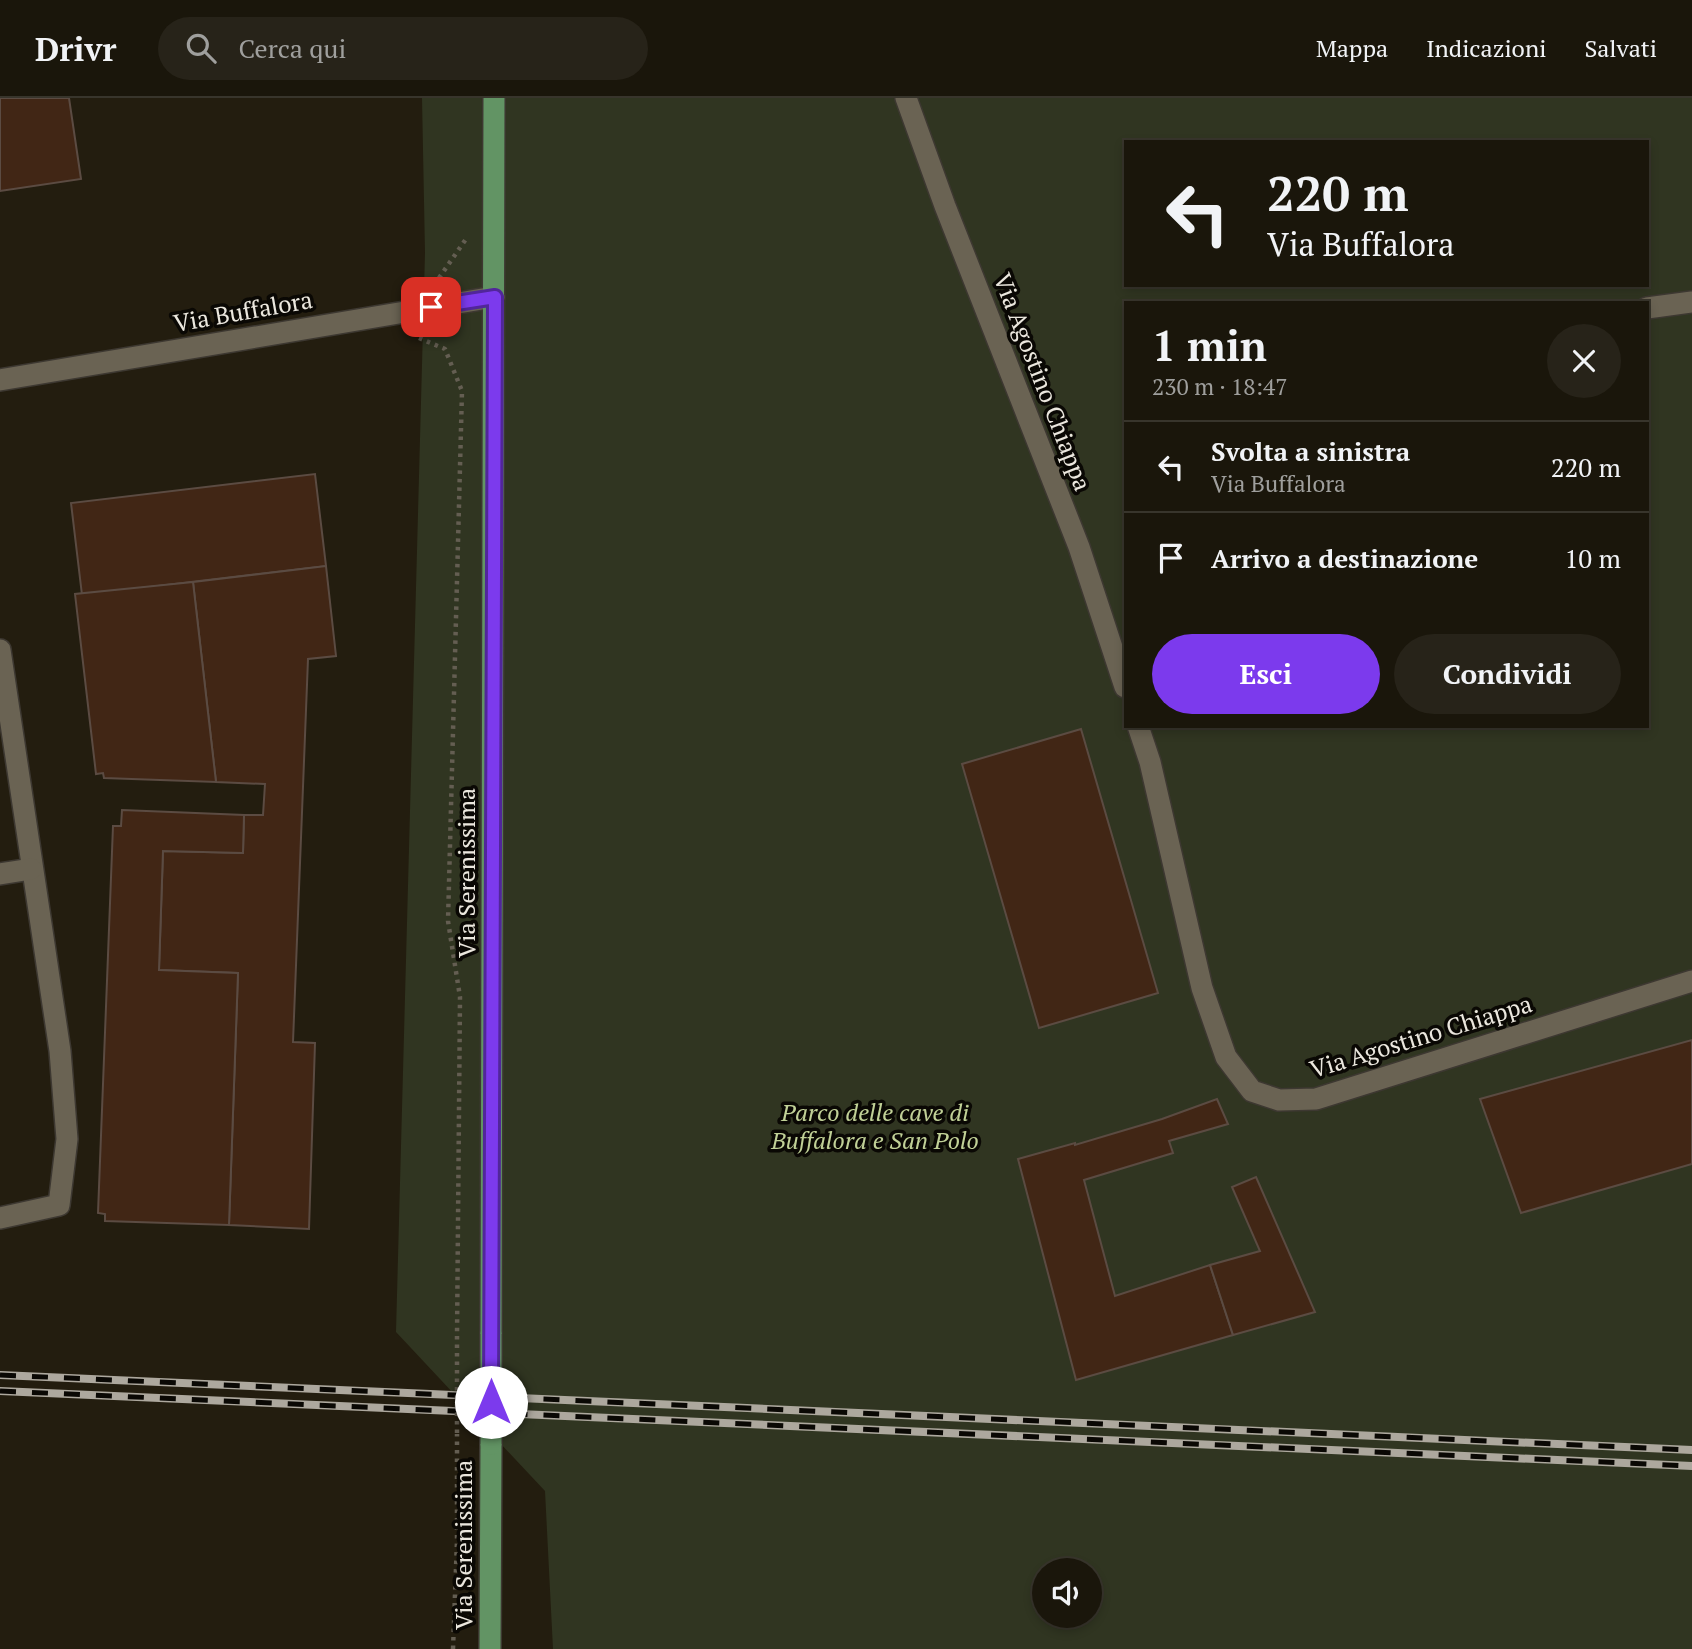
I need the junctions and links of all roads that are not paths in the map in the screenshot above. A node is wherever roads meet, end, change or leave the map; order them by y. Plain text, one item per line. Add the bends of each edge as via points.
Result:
1 (494, 98) edge
2 (906, 98) edge
3 (495, 297) junction
4 (1692, 302) edge
5 (1649, 308) edge
6 (0, 380) edge
7 (0, 650) edge
8 (1124, 684) edge
9 (1139, 728) edge
10 (31, 869) junction
11 (0, 874) edge
12 (1692, 981) edge
13 (0, 1219) edge
14 (490, 1649) edge

1 - 3 main road, Via Serenissima
2 - 8 street, Via Agostino Chiappa via 1079,547
3 - 6 street, Via Buffalora
3 - 14 main road, Via Serenissima, bridge
4 - 5 street
7 - 10 street
9 - 12 street, Via Agostino Chiappa via 1202,988 1226,1057 1252,1091 1279,1100 1316,1099
10 - 11 street
10 - 13 street via 60,1051 67,1139 59,1205

